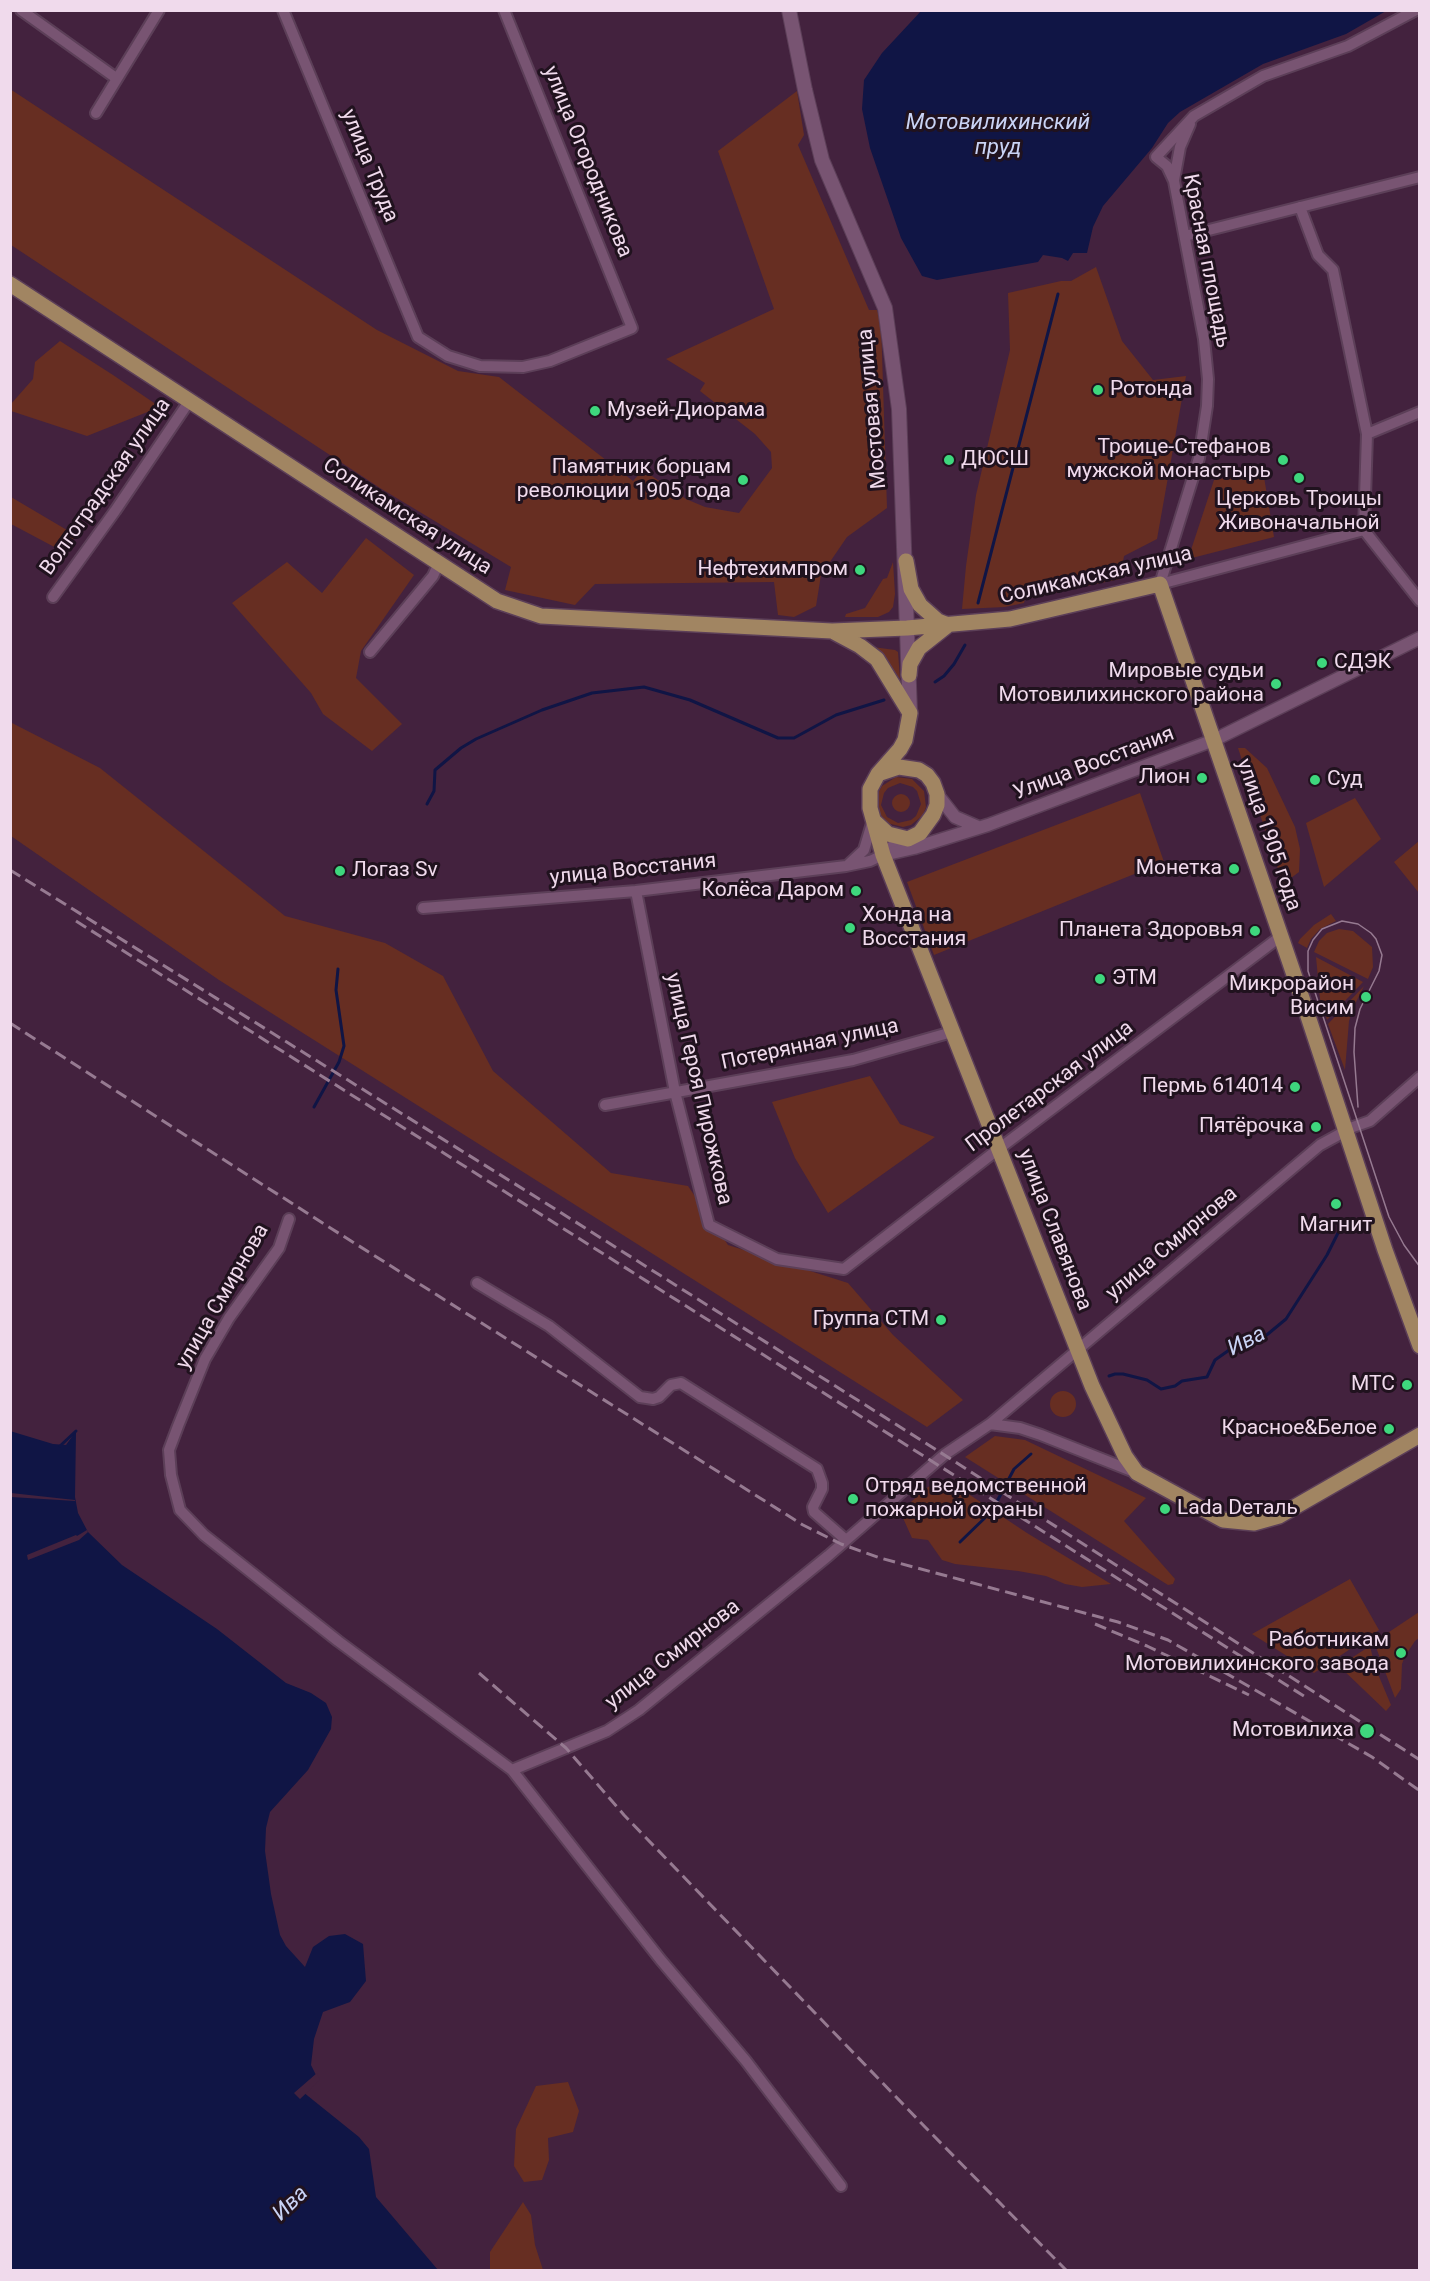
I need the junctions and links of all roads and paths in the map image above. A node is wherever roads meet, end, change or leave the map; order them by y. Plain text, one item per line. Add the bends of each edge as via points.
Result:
1 (21, 10) edge
2 (159, 10) edge
3 (283, 10) edge
4 (504, 10) edge
5 (789, 10) edge
6 (1416, 10) edge
7 (116, 78) junction
8 (96, 113) dead end
9 (1194, 116) junction
10 (1419, 177) edge
11 (1174, 181) junction
12 (1300, 207) junction
13 (1185, 236) junction
14 (10, 284) edge
15 (632, 328) joint
16 (190, 400) junction
17 (1419, 412) edge
18 (1367, 434) junction
19 (1364, 530) junction
20 (906, 561) junction
21 (439, 563) junction
22 (1160, 584) junction
23 (54, 597) dead end
24 (1419, 602) edge
25 (948, 625) junction
26 (907, 628) junction
27 (831, 631) junction
28 (1419, 638) edge
29 (370, 652) dead end
30 (909, 675) junction
31 (910, 713) junction
32 (1214, 740) junction
33 (878, 774) junction
34 (937, 794) junction
35 (873, 819) junction
36 (983, 826) junction
37 (956, 835) junction
38 (908, 839) junction
39 (883, 855) junction
40 (846, 867) junction
41 (636, 891) junction
42 (423, 908) dead end
43 (1281, 936) junction
44 (952, 1032) junction
45 (1419, 1077) edge
46 (675, 1092) junction
47 (605, 1105) dead end
48 (1345, 1132) junction
49 (1000, 1150) junction
50 (289, 1219) dead end
51 (844, 1269) joint
52 (477, 1283) dead end
53 (1402, 1301) junction
54 (1419, 1327) edge
55 (1419, 1346) edge
56 (1077, 1349) junction
57 (990, 1424) junction
58 (1419, 1435) edge
59 (1137, 1473) junction
60 (846, 1540) junction
61 (512, 1770) junction
62 (841, 2186) dead end

1 - 7 street
2 - 7 street
3 - 15 street, улица Труда via 418,337 448,356 480,366 523,367 550,361
4 - 15 street, улица Огородникова
5 - 20 main road, Мостовая улица via 822,160 885,308 899,410
6 - 9 street via 1348,46 1263,76
7 - 8 street
9 - 11 street via 1180,147
9 - 11 street, Красная площадь via 1156,157 1167,166
10 - 12 street
11 - 13 street, Красная площадь
12 - 13 street
12 - 18 street via 1318,255 1333,270
13 - 22 street, Красная площадь via 1204,339 1207,406 1199,458
14 - 16 main road, Соликамская улица
16 - 21 main road, Соликамская улица
16 - 23 street, Волгоградская улица
17 - 18 street
18 - 19 street
19 - 22 street, Соликамская улица
19 - 24 street
20 - 25 main road via 911,590 917,600 938,621
20 - 26 main road, Мостовая улица
21 - 27 main road, Соликамская улица via 497,601 541,616
21 - 29 street via 433,576
22 - 25 main road, Соликамская улица via 1010,618
22 - 32 main road, улица 1905 года
25 - 26 main road, Соликамская улица
25 - 30 main road via 919,648
26 - 27 main road, Соликамская улица
26 - 30 main road, Мостовая улица
27 - 31 main road, Соликамская улица via 877,659
28 - 32 street
30 - 31 main road, Мостовая улица
31 - 33 main road, Мостовая улица via 900,749
32 - 36 street, Улица Восстания
32 - 43 main road, улица 1905 года
33 - 34 main road via 899,767 919,770 927,775
33 - 35 main road via 870,789
34 - 36 street via 956,816
34 - 38 main road via 933,815 920,833
35 - 38 main road via 888,834
35 - 39 main road, улица Славянова
35 - 40 street via 864,850
36 - 37 street, Улица Восстания
37 - 38 street
37 - 39 street
38 - 39 street, улица Восстания
39 - 40 street, улица Восстания
39 - 44 main road, улица Славянова
40 - 41 street, улица Восстания
41 - 42 street, улица Восстания
41 - 46 street, улица Героя Пирожкова
43 - 48 main road, улица 1905 года
43 - 49 street, Пролетарская улица
44 - 46 street, Потерянная улица via 854,1060
44 - 49 main road, улица Славянова
45 - 48 street, улица Смирнова via 1370,1121
46 - 47 street, Потерянная улица
46 - 51 street, улица Героя Пирожкова via 709,1225 777,1259
48 - 53 main road, улица 1905 года
48 - 56 street, улица Смирнова via 1320,1145
49 - 51 street, Пролетарская улица
49 - 56 main road, улица Славянова
50 - 61 street, улица Смирнова via 279,1248 205,1359 169,1450 180,1510 204,1535 338,1641
52 - 60 street via 549,1326 640,1397 659,1397 671,1385 681,1383 816,1469 822,1489 814,1512
53 - 54 main road, улица 1905 года
53 - 55 main road, улица 1905 года
56 - 57 street, улица Смирнова
56 - 59 main road, улица Славянова via 1114,1435
57 - 59 street via 1020,1428
57 - 60 street, улица Смирнова via 944,1455
58 - 59 main road, улица Славянова via 1279,1516 1254,1522 1223,1520
60 - 61 street, улица Смирнова via 622,1724
61 - 62 street via 660,1959 746,2061

